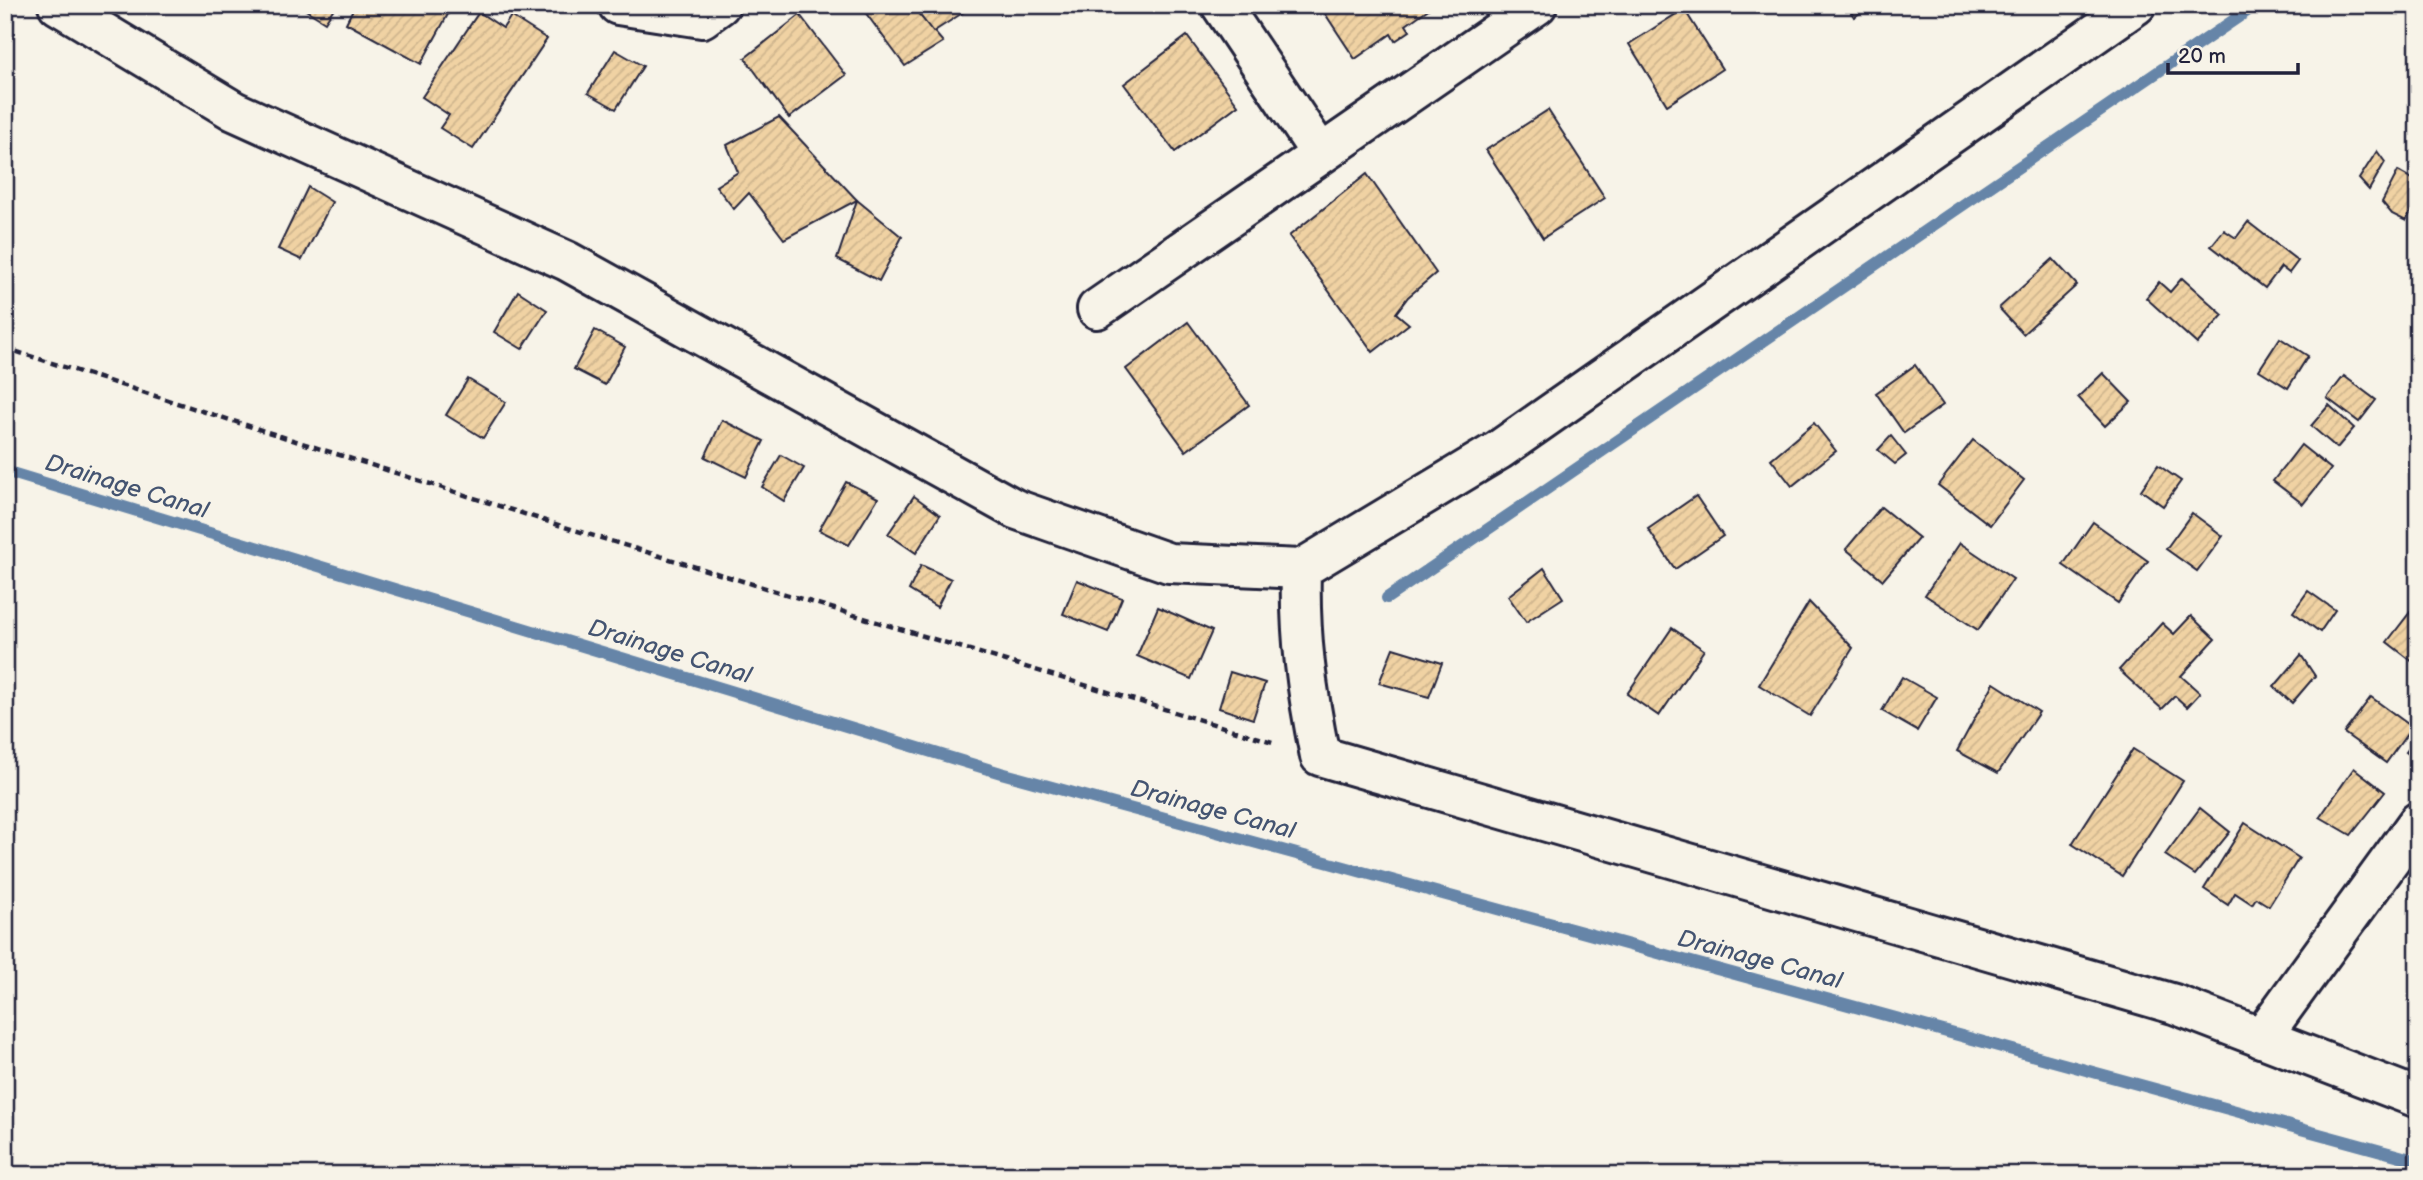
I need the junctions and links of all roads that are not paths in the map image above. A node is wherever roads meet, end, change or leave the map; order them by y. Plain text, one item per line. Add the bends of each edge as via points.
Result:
1 (58, 5) edge
2 (618, 5) edge
3 (720, 5) edge
4 (1221, 5) edge
5 (1537, 5) edge
6 (2136, 5) edge
7 (1320, 153) junction
8 (1097, 309) dead end
9 (1301, 569) junction
10 (2418, 822) edge
11 (2261, 1038) junction
12 (2418, 1098) edge

1 - 9 street via 234,111 566,261 1015,509 1169,564
2 - 3 street via 702,18
4 - 7 street
5 - 7 street
6 - 9 street via 1499,450
7 - 8 street
9 - 11 street via 1300,624 1321,756 2174,1004
10 - 11 street
11 - 12 street

